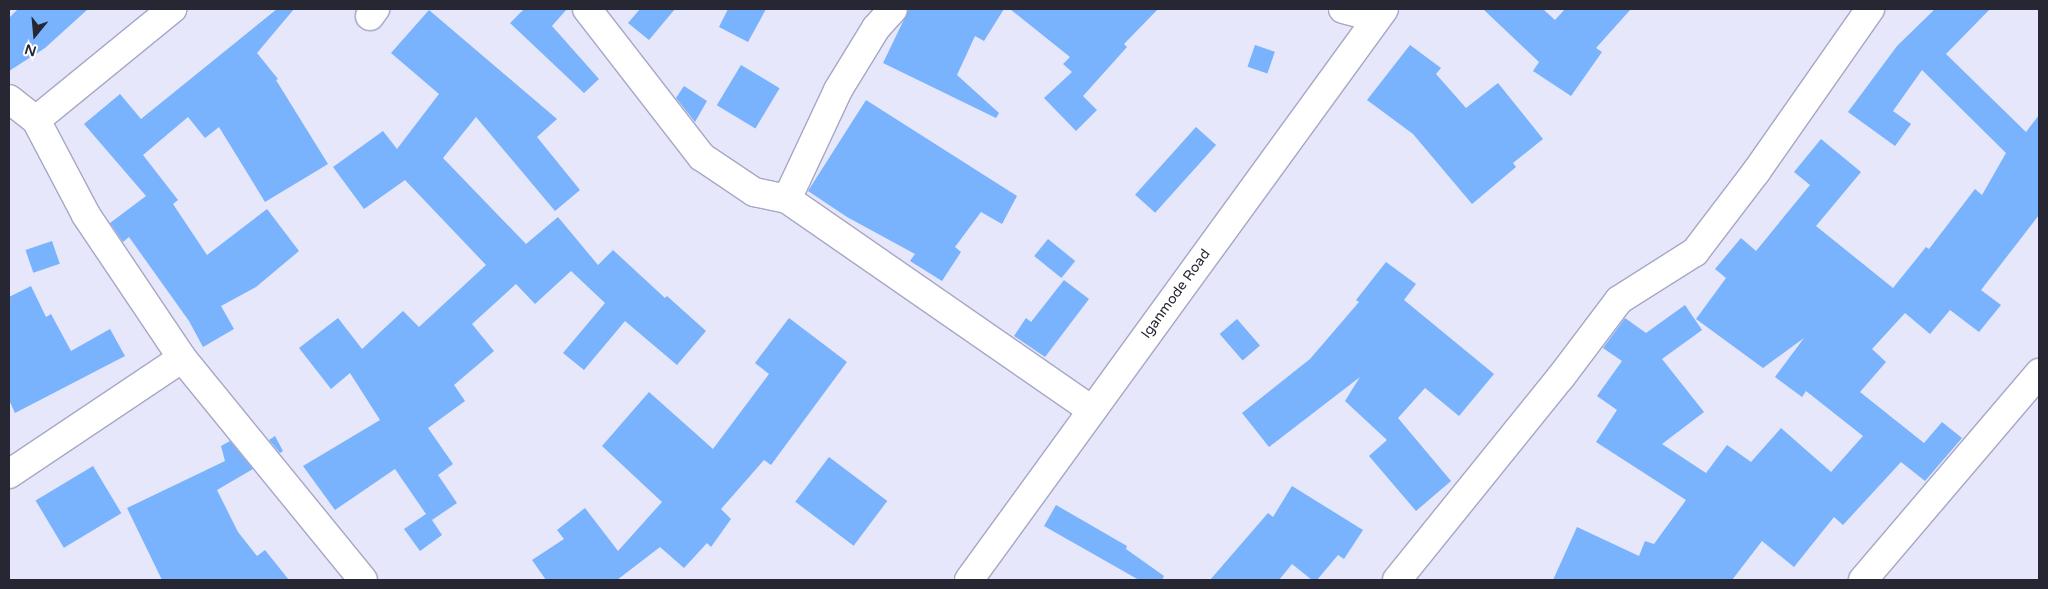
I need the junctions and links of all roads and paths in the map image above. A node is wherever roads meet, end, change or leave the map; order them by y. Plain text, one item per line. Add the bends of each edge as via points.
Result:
1 (172, 9) edge
2 (587, 9) edge
3 (893, 9) edge
4 (1343, 9) edge
5 (1870, 9) edge
6 (1380, 13) edge
7 (9, 99) edge
8 (36, 120) junction
9 (787, 199) junction
10 (182, 358) junction
11 (2039, 373) edge
12 (1092, 410) junction
13 (9, 474) edge
14 (363, 580) edge
15 (968, 580) edge
16 (1397, 580) edge
17 (1863, 580) edge

1 - 8 street
2 - 9 street via 702,157 754,192
3 - 9 street via 876,28 838,90
4 - 6 street
5 - 16 street via 1756,172 1695,252 1619,300 1562,377
6 - 12 street, Iganmode Road
7 - 8 street
8 - 10 street via 86,215
9 - 12 street
10 - 13 street
10 - 14 street
11 - 17 street
12 - 15 street, Iganmode Road

